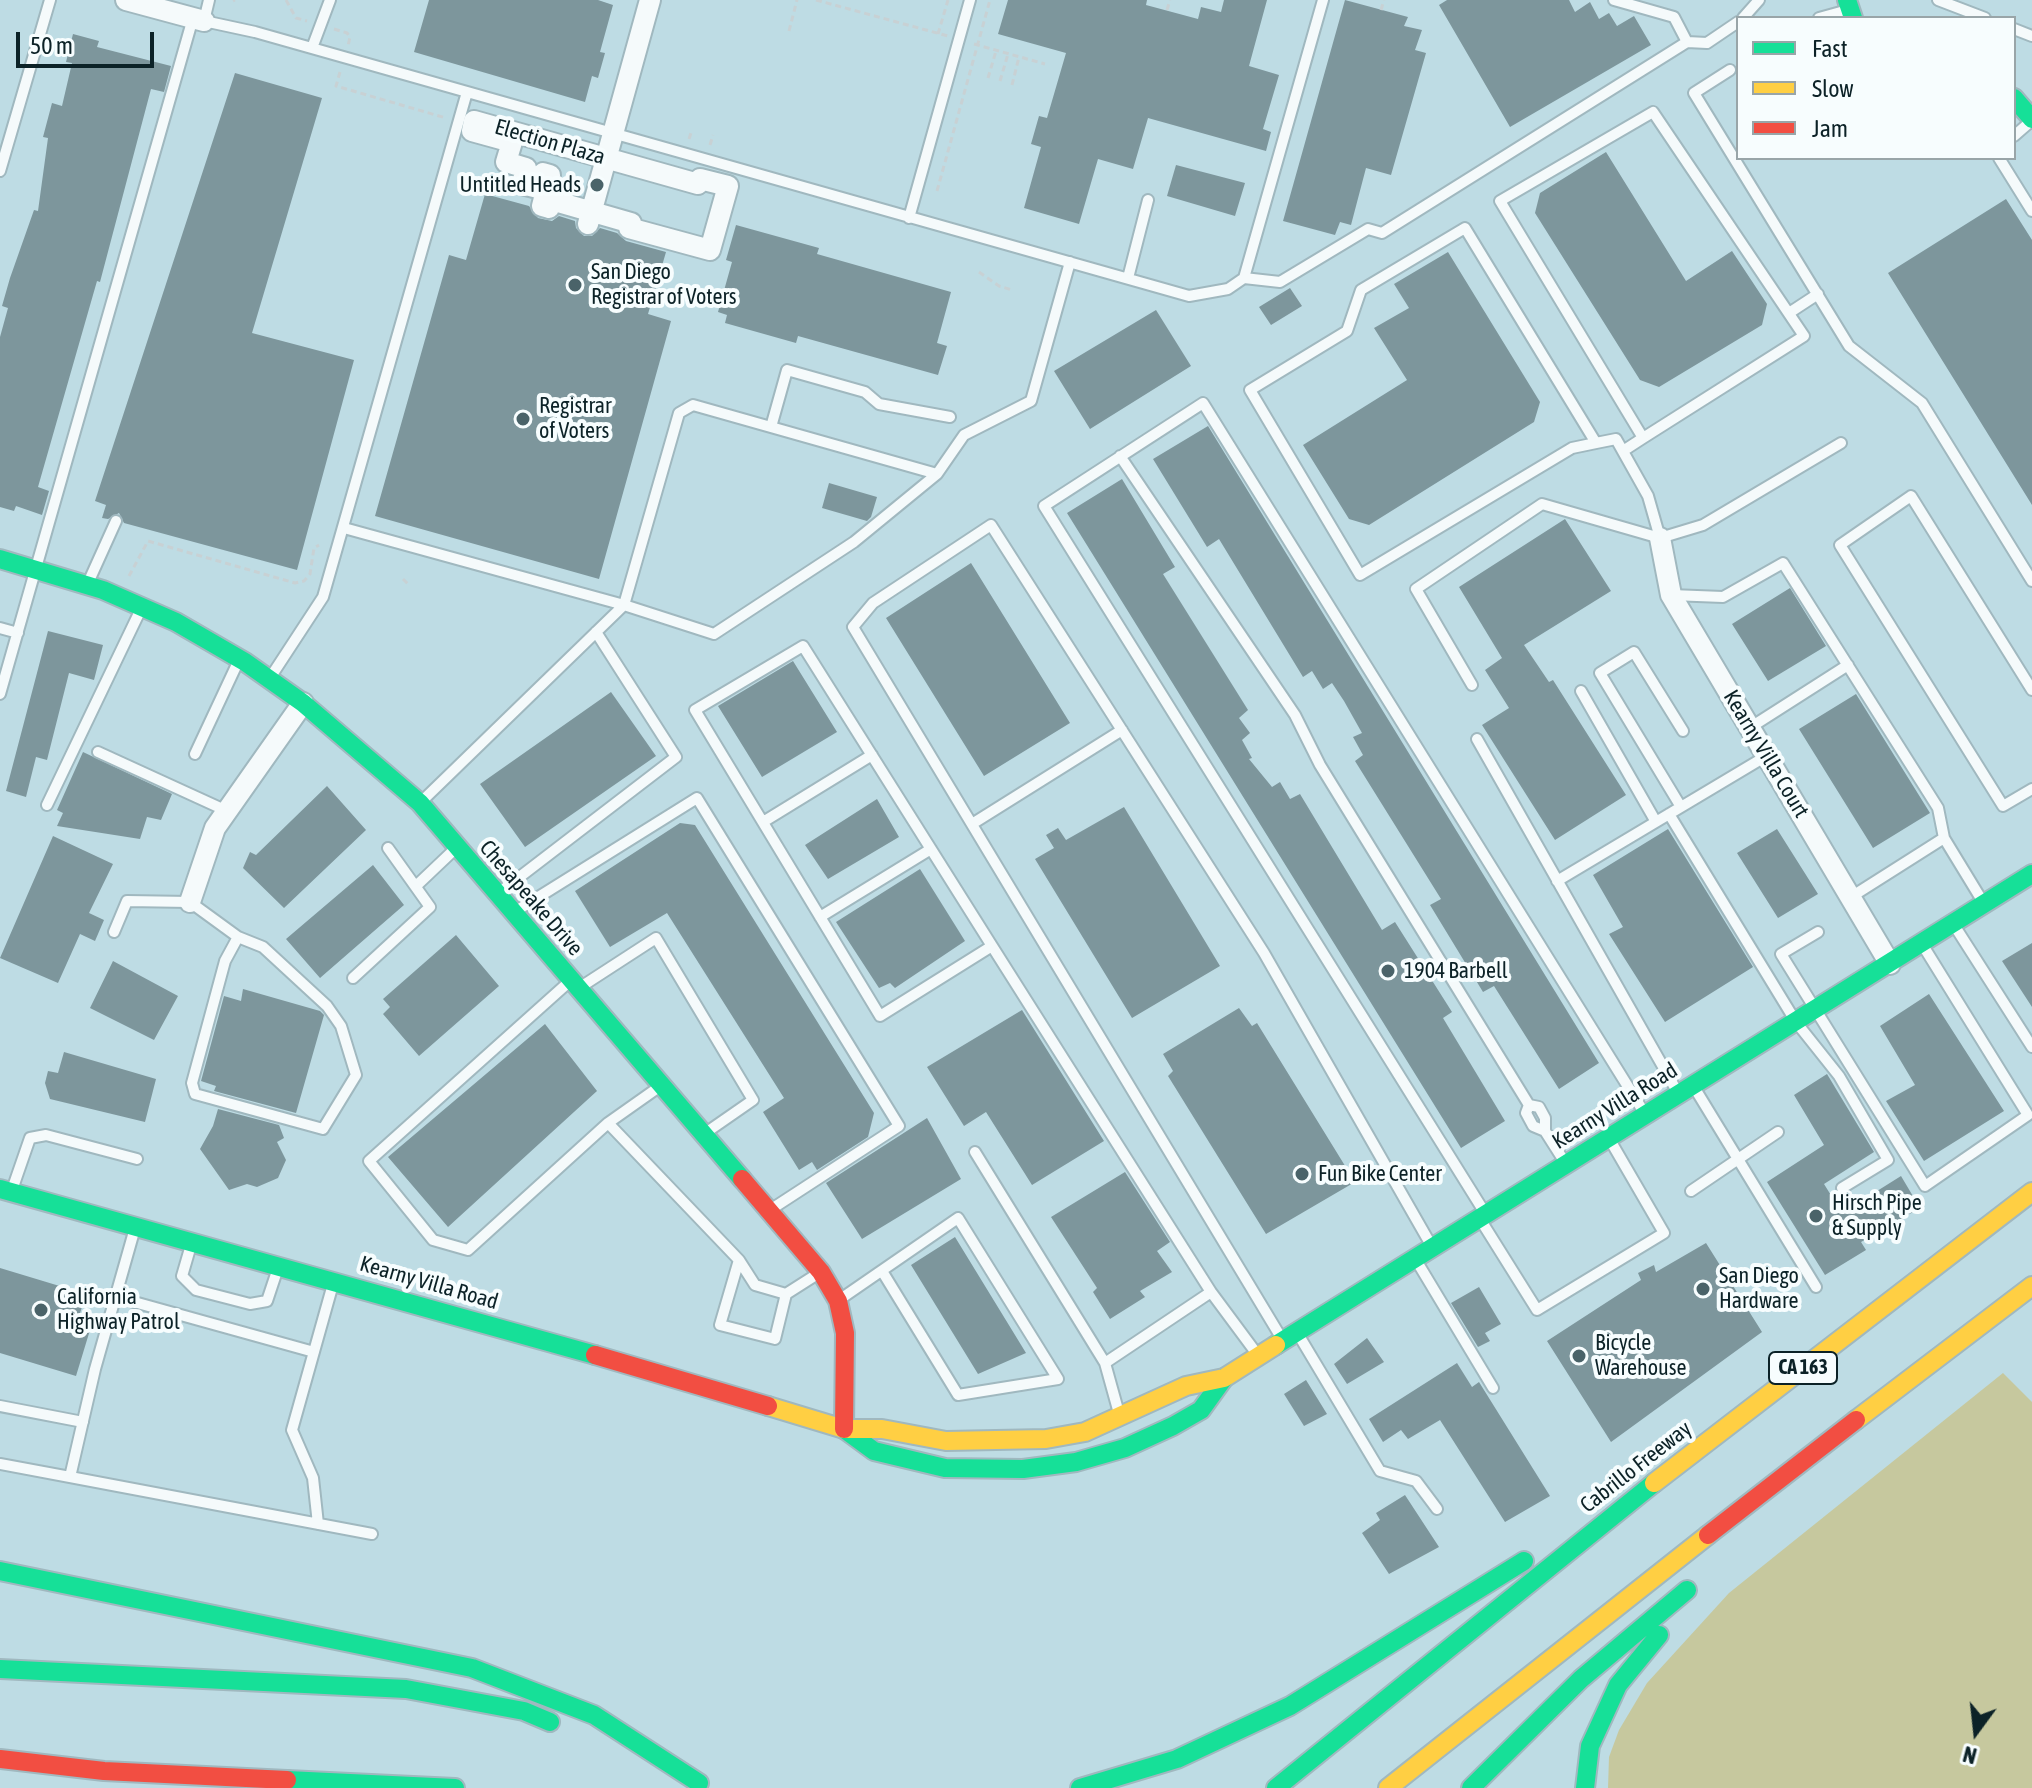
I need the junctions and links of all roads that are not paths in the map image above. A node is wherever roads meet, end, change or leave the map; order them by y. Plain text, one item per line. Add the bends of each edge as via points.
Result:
1 (50, 0) edge
2 (129, 0) edge
3 (209, 0) edge
4 (330, 0) edge
5 (650, 0) edge
6 (970, 0) edge
7 (1323, 0) edge
8 (1614, 0) edge
9 (1759, 0) edge
10 (1938, 0) edge
11 (1850, 9) edge
12 (1745, 16) edge
13 (1826, 16) edge
14 (1980, 16) edge
15 (198, 19) junction
16 (1736, 23) edge
17 (1687, 42) junction
18 (312, 48) junction
19 (1730, 70) dead end
20 (467, 92) junction
21 (2016, 100) edge
22 (2032, 120) edge
23 (612, 134) junction
24 (2016, 134) edge
25 (605, 158) junction
26 (2000, 160) edge
27 (0, 171) edge
28 (1148, 200) dead end
29 (2032, 211) edge
30 (589, 218) junction
31 (909, 218) junction
32 (1070, 262) junction
33 (1128, 278) junction
34 (1244, 278) junction
35 (1818, 294) junction
36 (1789, 313) junction
37 (950, 417) dead end
38 (771, 427) junction
39 (1643, 438) junction
40 (1596, 443) junction
41 (1841, 443) dead end
42 (1623, 451) junction
43 (1120, 456) junction
44 (937, 474) junction
45 (116, 521) dead end
46 (344, 528) junction
47 (1660, 538) junction
48 (0, 559) edge
49 (36, 570) junction
50 (2032, 581) edge
51 (87, 585) junction
52 (1671, 595) junction
53 (624, 605) junction
54 (142, 607) junction
55 (0, 628) edge
56 (596, 632) junction
57 (18, 633) junction
58 (240, 659) junction
59 (1848, 665) junction
60 (269, 679) junction
61 (1472, 685) dead end
62 (2032, 690) edge
63 (1581, 691) dead end
64 (0, 694) edge
65 (303, 703) junction
66 (1751, 727) junction
67 (1122, 730) junction
68 (1683, 731) dead end
69 (1477, 739) dead end
70 (98, 752) dead end
71 (195, 754) dead end
72 (872, 755) junction
73 (1768, 755) junction
74 (2032, 789) edge
75 (420, 803) junction
76 (47, 805) dead end
77 (1681, 807) junction
78 (227, 811) junction
79 (1669, 814) junction
80 (763, 822) junction
81 (1656, 822) junction
82 (972, 824) junction
83 (1944, 838) junction
84 (388, 848) dead end
85 (456, 848) junction
86 (931, 849) junction
87 (2032, 874) edge
88 (1557, 881) junction
89 (416, 886) junction
90 (496, 895) junction
91 (1851, 897) junction
92 (190, 902) junction
93 (1984, 904) junction
94 (512, 913) junction
95 (820, 917) junction
96 (1953, 924) junction
97 (114, 932) dead end
98 (1818, 932) dead end
99 (238, 937) junction
100 (1921, 943) junction
101 (992, 946) junction
102 (1890, 964) junction
103 (353, 978) dead end
104 (574, 985) junction
105 (1815, 1010) junction
106 (1796, 1022) junction
107 (2032, 1047) edge
108 (661, 1086) junction
109 (1686, 1090) junction
110 (1646, 1115) junction
111 (608, 1123) junction
112 (1778, 1132) dead end
113 (703, 1135) junction
114 (1609, 1138) junction
115 (975, 1152) dead end
116 (137, 1159) dead end
117 (1738, 1159) junction
118 (1566, 1165) junction
119 (1842, 1188) dead end
120 (6, 1190) edge
121 (1691, 1191) dead end
122 (2032, 1192) edge
123 (768, 1211) junction
124 (1483, 1216) junction
125 (136, 1227) junction
126 (192, 1243) junction
127 (1433, 1247) junction
128 (1415, 1258) junction
129 (739, 1260) junction
130 (278, 1266) junction
131 (882, 1271) junction
132 (821, 1272) junction
133 (334, 1281) junction
134 (2032, 1286) edge
135 (1816, 1287) dead end
136 (1211, 1292) junction
137 (786, 1294) junction
138 (116, 1297) junction
139 (838, 1301) junction
140 (1290, 1336) junction
141 (314, 1352) junction
142 (1258, 1356) junction
143 (1105, 1363) junction
144 (1224, 1378) junction
145 (1493, 1388) dead end
146 (0, 1406) edge
147 (1120, 1419) junction
148 (83, 1422) junction
149 (844, 1429) junction
150 (0, 1464) edge
151 (70, 1477) junction
152 (1437, 1509) dead end
153 (318, 1524) junction
154 (372, 1534) dead end
155 (1574, 1545) junction
156 (1697, 1545) junction
157 (0, 1571) edge
158 (1687, 1590) junction
159 (0, 1669) edge
160 (568, 1729) dead end
161 (597, 1741) dead end
162 (0, 1759) edge
163 (705, 1785) edge
164 (455, 1788) edge
165 (1080, 1788) edge
166 (1276, 1788) edge
167 (1388, 1788) edge
168 (1471, 1788) edge
169 (1585, 1788) edge

1 - 27 lane
2 - 15 street
3 - 15 lane
4 - 18 lane
5 - 23 street
6 - 31 lane
7 - 34 lane
8 - 17 lane via 1674,17
9 - 12 lane
10 - 14 lane
11 - 13 lane
15 - 18 lane
15 - 49 lane
16 - 17 lane via 1707,43
17 - 34 lane via 1382,233 1368,229 1280,282
18 - 20 lane
19 - 35 lane via 1694,93
20 - 23 lane
20 - 46 lane
21 - 22 main road
22 - 24 lane
23 - 25 street
23 - 31 lane
25 - 30 street
25 - 30 street, Election Plaza via 698,184 700,179 728,186 710,250 629,228 631,223
25 - 30 street, Election Plaza via 474,121 472,131 512,142 506,162 526,168 522,184 538,188 543,173 550,175 542,206 549,208 551,200
26 - 29 lane
28 - 33 lane
31 - 32 lane
32 - 33 lane
32 - 44 lane via 1031,401 964,435
33 - 34 lane via 1189,296 1228,289
35 - 36 lane
35 - 50 lane via 1849,346 1922,403
36 - 39 lane via 1804,336
36 - 39 lane via 1653,112 1500,201
37 - 38 lane via 879,404 865,392 787,370
38 - 44 lane
38 - 53 lane via 693,405 679,413
39 - 42 lane
40 - 40 lane via 1572,448 1360,575 1250,390 1347,331 1361,290 1465,228
40 - 42 lane via 1616,439
41 - 47 lane via 1703,525
42 - 47 lane via 1648,496
43 - 110 lane via 1203,403
43 - 118 lane via 1295,715 1320,765 1529,1105 1539,1107 1545,1131
43 - 124 lane via 1044,506
44 - 53 lane via 854,542 714,634
45 - 51 lane
46 - 53 lane
46 - 60 lane via 323,597
47 - 52 street, Kearny Villa Court
47 - 61 lane via 1542,504 1416,589
48 - 49 main road, Chesapeake Drive
49 - 51 main road, Chesapeake Drive
49 - 57 lane
51 - 54 main road, Chesapeake Drive
52 - 59 lane via 1723,597 1783,563
52 - 66 street, Kearny Villa Court
53 - 56 lane
54 - 58 main road, Chesapeake Drive
54 - 76 lane
55 - 57 lane
56 - 75 lane
56 - 90 lane via 676,757
57 - 64 lane
58 - 60 main road, Chesapeake Drive
58 - 71 lane
59 - 66 lane
59 - 83 lane via 1938,808
60 - 65 main road, Chesapeake Drive
62 - 74 lane via 1911,496 1840,545 2003,806
63 - 81 lane
65 - 75 main road, Chesapeake Drive
65 - 78 street
66 - 73 street, Kearny Villa Court
67 - 82 lane
67 - 82 lane via 991,525 873,603 853,627
67 - 127 lane via 1264,953
68 - 77 lane via 1634,652 1600,673
69 - 88 lane
70 - 78 lane
72 - 80 lane
72 - 80 lane via 803,646 695,710
72 - 86 lane
73 - 77 lane
73 - 91 street, Kearny Villa Court
75 - 85 main road, Chesapeake Drive
77 - 79 lane
78 - 92 street via 215,828
79 - 81 lane
79 - 106 lane
80 - 95 lane
81 - 88 lane
82 - 140 lane
83 - 91 lane
83 - 93 lane
84 - 89 lane
85 - 89 lane
85 - 90 main road, Chesapeake Drive
86 - 95 lane
86 - 101 lane
87 - 93 main road, Kearny Villa Road
88 - 109 lane
89 - 103 lane via 430,907
90 - 94 main road, Chesapeake Drive
91 - 102 street, Kearny Villa Court
92 - 97 lane via 127,901
92 - 99 lane
93 - 96 main road, Kearny Villa Road
94 - 104 main road, Chesapeake Drive
94 - 123 lane via 697,798 899,1126
95 - 101 lane via 880,1016
96 - 100 main road, Kearny Villa Road
96 - 107 lane
98 - 105 lane via 1781,954
99 - 99 lane via 225,961 192,1083 195,1094 323,1129 356,1075 341,1026 327,1006 263,947
100 - 102 main road, Kearny Villa Road
100 - 105 lane via 2028,1115 1925,1186
101 - 136 lane
102 - 105 main road, Kearny Villa Road
104 - 108 main road, Chesapeake Drive
104 - 111 lane via 369,1161 433,1240 468,1250
104 - 113 lane via 656,938 753,1100
105 - 106 main road, Kearny Villa Road
106 - 109 main road, Kearny Villa Road
106 - 119 lane via 1839,1076 1888,1160
108 - 111 lane
108 - 113 main road, Chesapeake Drive
109 - 110 main road, Kearny Villa Road
109 - 117 lane
110 - 114 main road, Kearny Villa Road
111 - 129 lane
112 - 117 lane
113 - 123 main road, Chesapeake Drive
114 - 118 main road, Kearny Villa Road
114 - 124 lane via 1664,1233 1537,1310
115 - 143 lane
116 - 120 lane via 46,1135 30,1138
117 - 121 lane
117 - 135 lane
118 - 124 main road, Kearny Villa Road
120 - 125 main road, Kearny Villa Road
122 - 155 main road, Cabrillo Freeway / CA 163
123 - 132 main road, Chesapeake Drive
124 - 127 main road, Kearny Villa Road
125 - 126 main road, Kearny Villa Road
125 - 138 lane
126 - 130 main road, Kearny Villa Road
126 - 130 lane via 182,1276 196,1290 210,1294 250,1304 267,1301
127 - 128 main road, Kearny Villa Road
128 - 140 main road, Kearny Villa Road
128 - 145 lane
129 - 137 lane via 755,1285
129 - 137 lane via 720,1325 775,1339
130 - 133 main road, Kearny Villa Road
131 - 131 lane via 958,1218 1058,1379 958,1395
131 - 139 lane
132 - 137 lane
132 - 139 main road, Chesapeake Drive
133 - 141 lane
133 - 149 main road, Kearny Villa Road
134 - 156 main road
136 - 142 lane
136 - 143 lane
138 - 141 lane
138 - 148 lane
139 - 149 main road, Chesapeake Drive via 845,1333
140 - 142 main road, Kearny Villa Road
140 - 152 lane via 1380,1471 1416,1481
141 - 153 lane via 292,1430 313,1478
142 - 144 main road, Kearny Villa Road
143 - 147 lane
144 - 147 main road, Kearny Villa Road via 1186,1386
144 - 149 main road, Kearny Villa Road via 1201,1410 1173,1426 1076,1462 1023,1469 945,1468 874,1451
146 - 148 lane
147 - 149 main road, Kearny Villa Road via 1046,1439 946,1441 882,1429
148 - 151 lane
150 - 151 lane
151 - 153 lane
153 - 154 lane
155 - 165 main road via 1529,1558 1290,1706 1177,1759
155 - 166 main road, Cabrillo Freeway / CA 163
156 - 158 main road
156 - 167 main road
157 - 163 main road via 472,1668 594,1715
158 - 168 main road via 1581,1679
158 - 169 main road via 1666,1626 1618,1685 1590,1746
159 - 160 main road via 406,1689 524,1711
161 - 163 main road
162 - 164 main road via 104,1771

